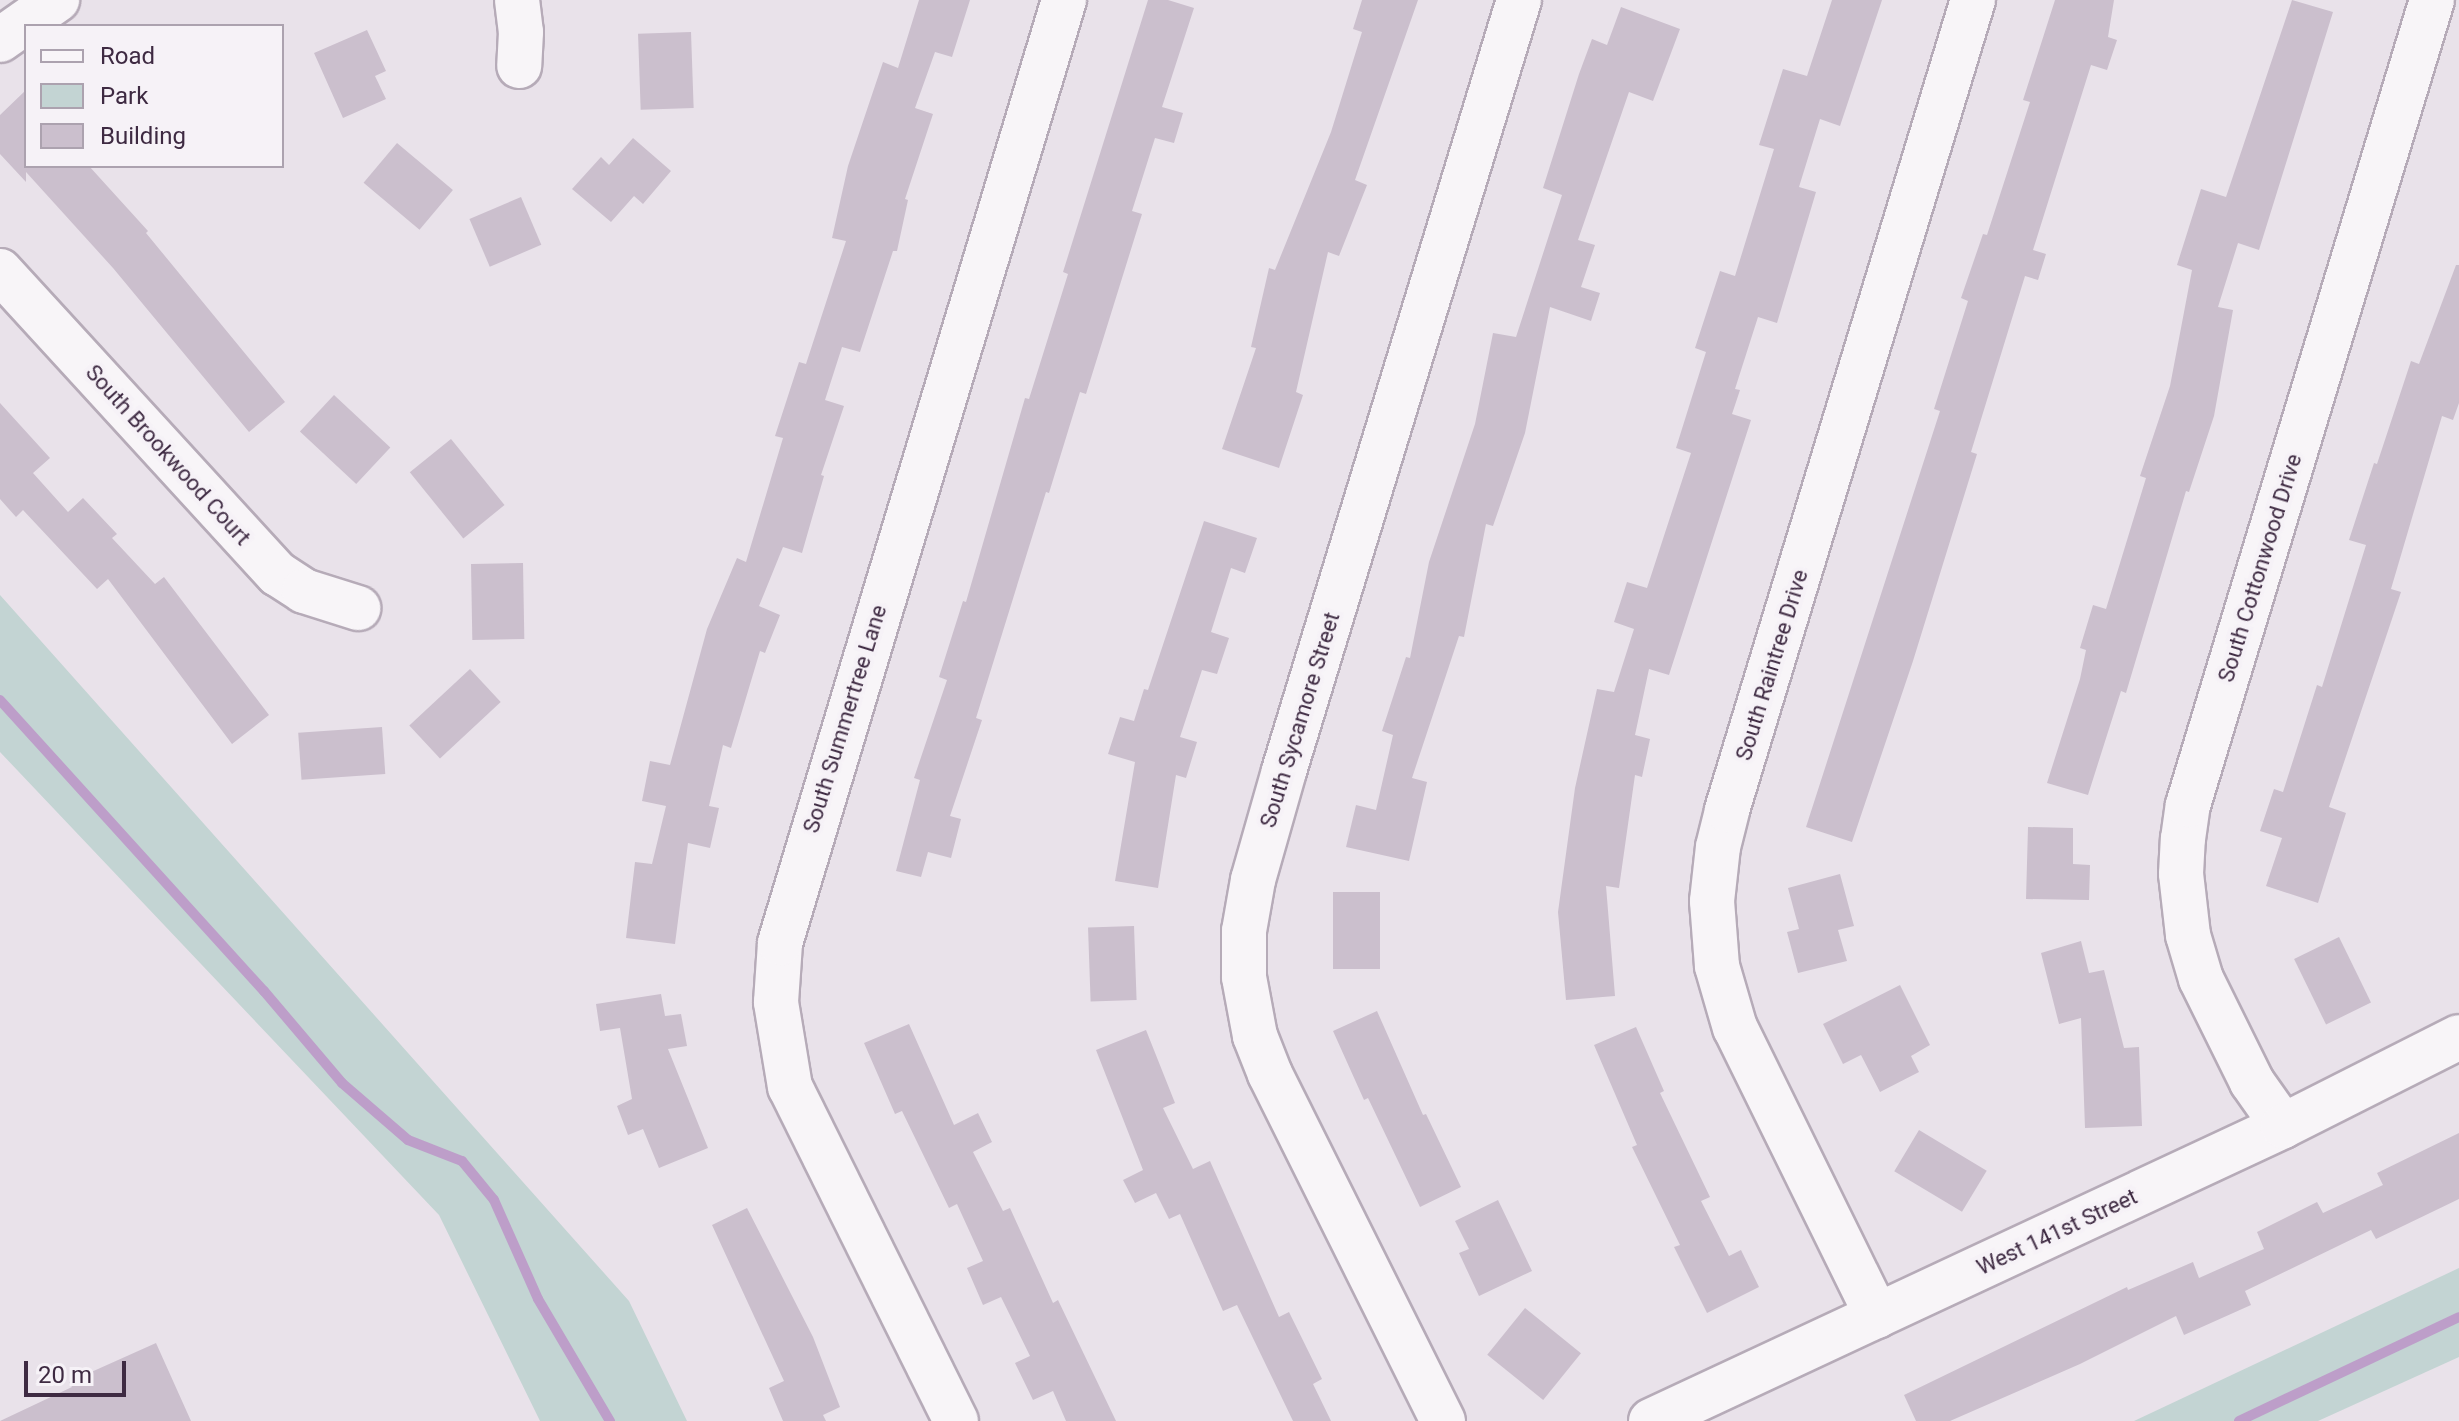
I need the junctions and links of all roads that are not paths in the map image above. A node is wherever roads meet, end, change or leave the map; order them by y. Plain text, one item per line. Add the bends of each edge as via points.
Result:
1 (57, 0) edge
2 (517, 0) edge
3 (1064, 0) edge
4 (1519, 0) edge
5 (1973, 0) edge
6 (2432, 0) edge
7 (0, 40) edge
8 (519, 66) dead end
9 (0, 271) edge
10 (358, 608) dead end
11 (2459, 1037) edge
12 (2283, 1126) junction
13 (1877, 1316) junction
14 (956, 1421) edge
15 (1443, 1421) edge
16 (1651, 1421) edge

1 - 7 street
2 - 8 street
3 - 14 street, South Summertree Lane via 780,943 776,1002 790,1087
4 - 15 street, South Sycamore Street via 1284,771 1244,931 1244,977 1255,1036 1270,1074
5 - 13 street, South Raintree Drive via 1727,810 1712,901 1717,966 1735,1028
6 - 12 street, South Cottonwood Drive via 2188,805 2183,839 2188,935 2201,979 2252,1082
9 - 10 street, South Brookwood Court via 278,574 304,591
11 - 12 street, West 141st Street
12 - 13 street, West 141st Street
13 - 16 street, West 141st Street

